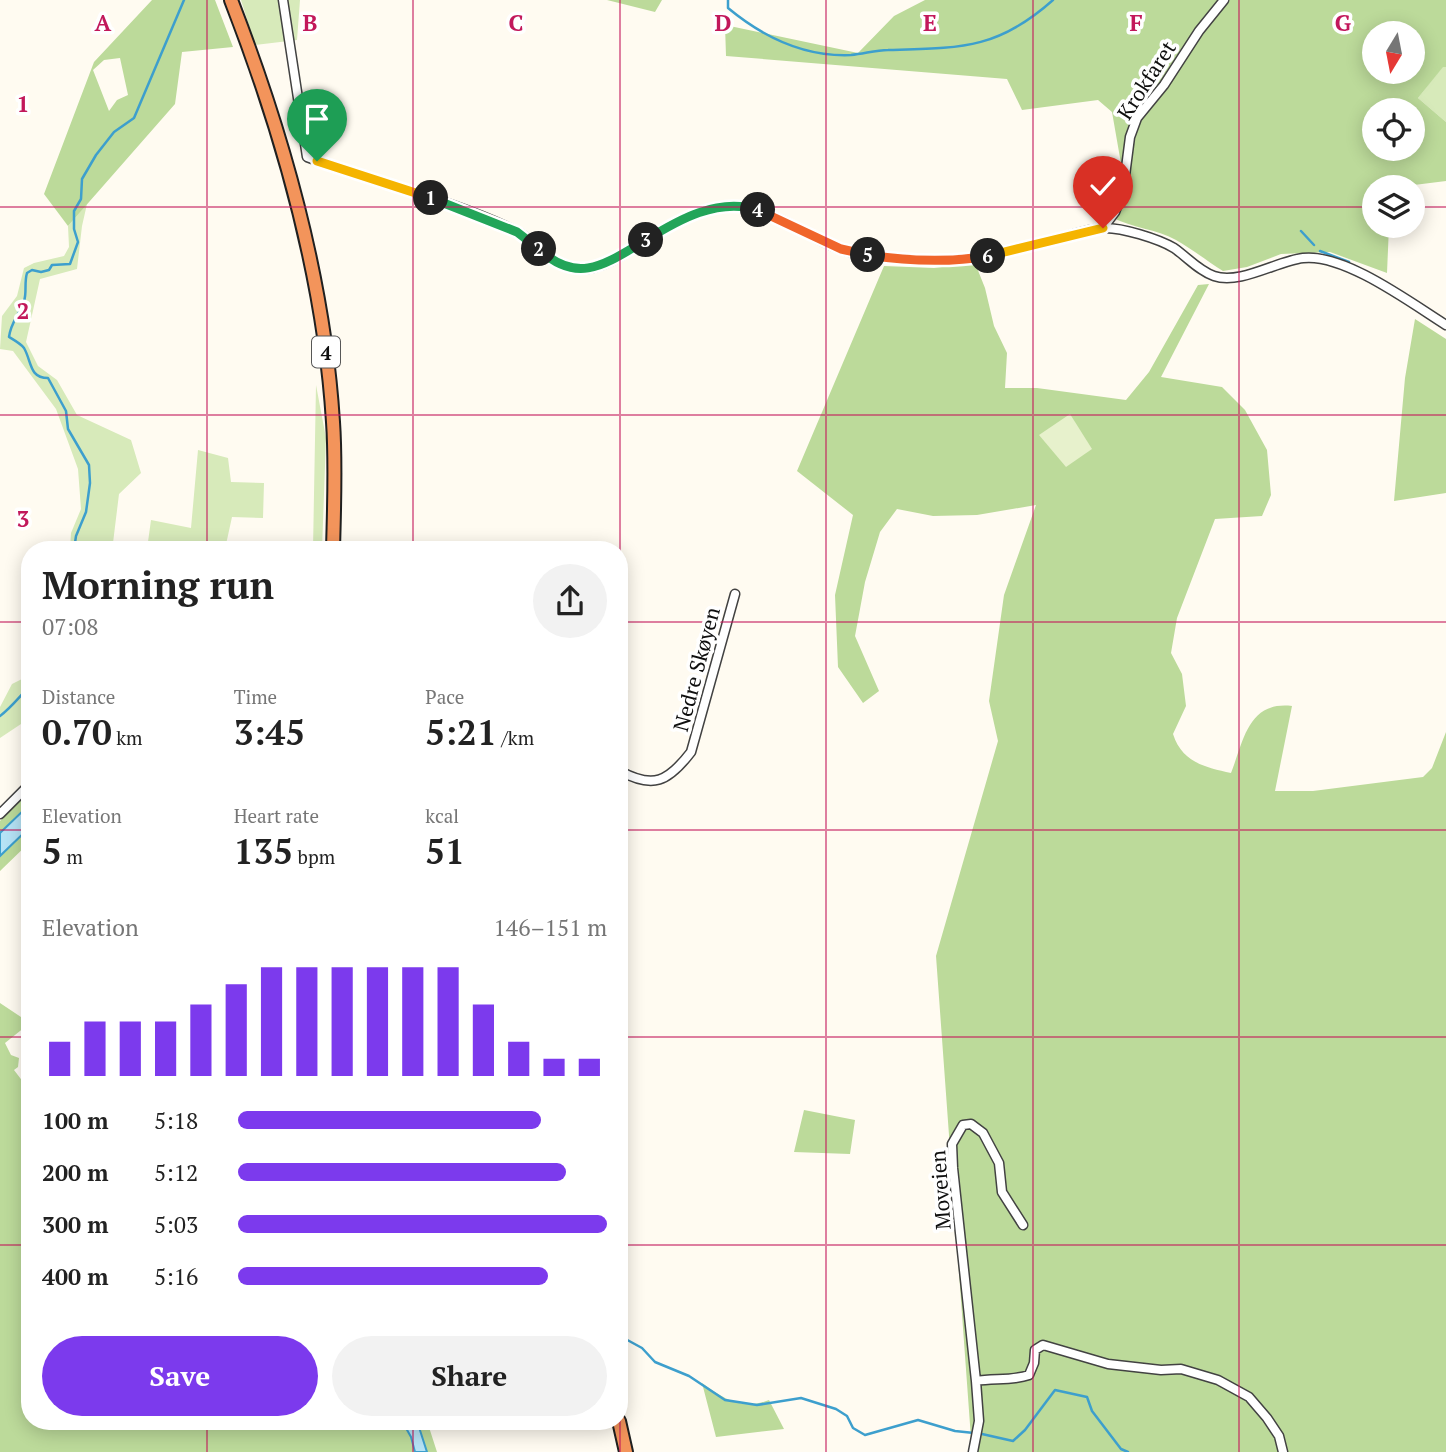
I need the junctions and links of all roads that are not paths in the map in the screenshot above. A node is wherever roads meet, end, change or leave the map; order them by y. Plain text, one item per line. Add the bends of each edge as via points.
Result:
1 (231, 0) edge
2 (283, 0) edge
3 (1224, 0) edge
4 (1103, 228) junction
5 (1446, 324) edge
6 (333, 541) edge
7 (735, 594) dead end
8 (628, 775) edge
9 (21, 792) edge
10 (0, 814) edge
11 (1023, 1225) dead end
12 (976, 1381) junction
13 (621, 1430) edge
14 (626, 1452) edge
15 (973, 1452) edge
16 (1283, 1452) edge

1 - 6 highway, 4 via 281,145 319,305 334,431
2 - 4 street via 307,157 517,232 559,263 580,270 608,262 671,224 721,207 758,211 841,249 927,261 981,257
3 - 4 street, Krokfaret via 1137,118 1123,191
4 - 5 street via 1172,247 1219,277 1236,277 1295,259 1322,258 1362,274
7 - 8 street, Nedre Skøyen via 691,752 679,767 654,782
9 - 10 street
11 - 12 street, Moveien via 1002,1192 999,1163 983,1133 971,1124 963,1125 952,1144 953,1168
12 - 15 street, Moveien via 979,1421
12 - 16 street via 1029,1375 1035,1350 1043,1345 1108,1364 1181,1369 1217,1380 1249,1397 1279,1436
13 - 14 highway

